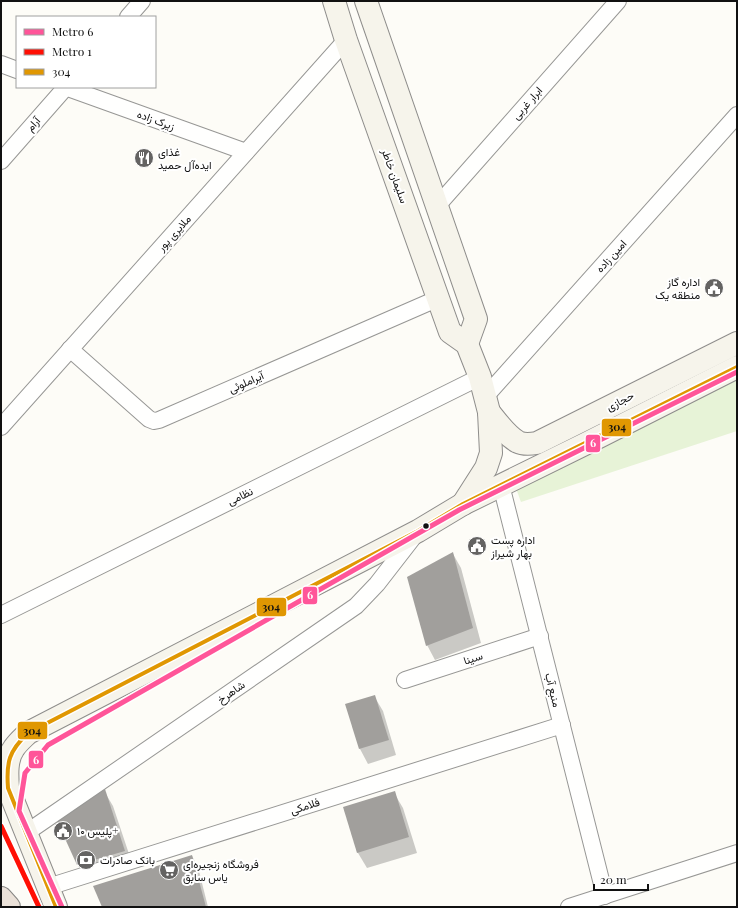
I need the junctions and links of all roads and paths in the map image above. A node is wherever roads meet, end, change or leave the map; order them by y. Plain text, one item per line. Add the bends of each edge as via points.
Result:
1 (142, 1) edge
2 (334, 1) edge
3 (366, 1) edge
4 (618, 1) edge
5 (129, 16) edge
6 (346, 40) junction
7 (1, 64) edge
8 (16, 70) edge
9 (65, 88) edge
10 (69, 88) edge
11 (737, 114) edge
12 (246, 152) junction
13 (1, 161) edge
14 (437, 206) junction
15 (439, 298) junction
16 (737, 343) edge
17 (467, 344) junction
18 (70, 349) junction
19 (737, 367) edge
20 (484, 395) junction
21 (1, 427) edge
22 (501, 485) junction
23 (463, 504) junction
24 (418, 531) junction
25 (1, 615) edge
26 (540, 636) junction
27 (405, 680) dead end
28 (562, 725) junction
29 (26, 833) junction
30 (737, 853) edge
31 (605, 896) junction
32 (52, 897) edge
33 (1, 898) edge
34 (9, 907) edge
35 (569, 907) edge

1 - 5 street
2 - 6 main road, سلیمان خاطر
3 - 14 main road
4 - 14 street, ابرار غربی
6 - 12 street, ملایری پور
6 - 15 main road, سلیمان خاطر
7 - 8 street
9 - 13 street, آرام
10 - 12 street, زیرک زاده
11 - 20 street, امین زاده
12 - 18 street, ملایری پور
14 - 17 main road via 476,319
15 - 17 main road, سلیمان خاطر via 450,332
15 - 18 street, آیراملوئی via 154,421
16 - 20 main road, حجازی via 537,443 528,445 519,442 508,433
17 - 20 main road
18 - 21 street, ملایری پور
19 - 22 main road
20 - 23 main road via 491,453 486,468
20 - 25 street, نظامی
22 - 23 main road
22 - 26 street, منبع آب
23 - 24 main road
24 - 29 street, شاهرخ via 377,584 356,606
24 - 29 main road via 28,733 14,748 8,764 7,779 8,788
26 - 27 street, سینا
26 - 28 street, منبع آب
28 - 31 street, منبع آب
28 - 32 street, فلامکی
29 - 32 main road
30 - 31 street
31 - 35 street
33 - 34 highway

